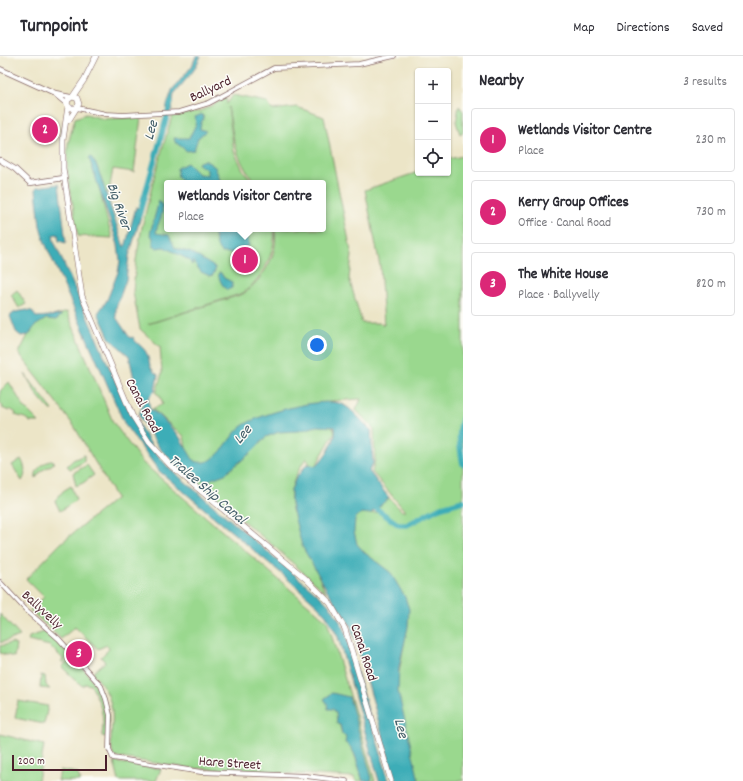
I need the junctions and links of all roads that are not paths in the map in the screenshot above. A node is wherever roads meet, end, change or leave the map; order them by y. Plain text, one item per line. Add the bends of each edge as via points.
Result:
1 (96, 56) edge
2 (394, 56) edge
3 (0, 69) edge
4 (82, 83) junction
5 (55, 94) junction
6 (72, 97) junction
7 (77, 104) junction
8 (68, 105) junction
9 (66, 125) junction
10 (0, 160) edge
11 (64, 178) junction
12 (0, 582) edge
13 (112, 758) joint
14 (346, 781) edge
15 (390, 781) edge

1 - 4 main road
2 - 7 street, Ballyard via 359,64 274,68 204,105 174,112 106,114
3 - 5 main road
4 - 6 main road, Canal Road
4 - 7 main road
5 - 6 main road
5 - 8 main road
6 - 7 main road
6 - 8 main road, Canal Road
7 - 8 main road
7 - 9 main road
8 - 9 main road, Canal Road
9 - 11 main road, Canal Road via 63,149
10 - 11 main road via 15,169 27,182
11 - 15 main road, Canal Road via 84,301 137,423 154,448 170,465 309,583 338,614 348,634
12 - 13 street, Ballyvelly via 25,610 59,639 101,686 108,707 109,749
13 - 14 street, Hare Street via 201,772 306,776

